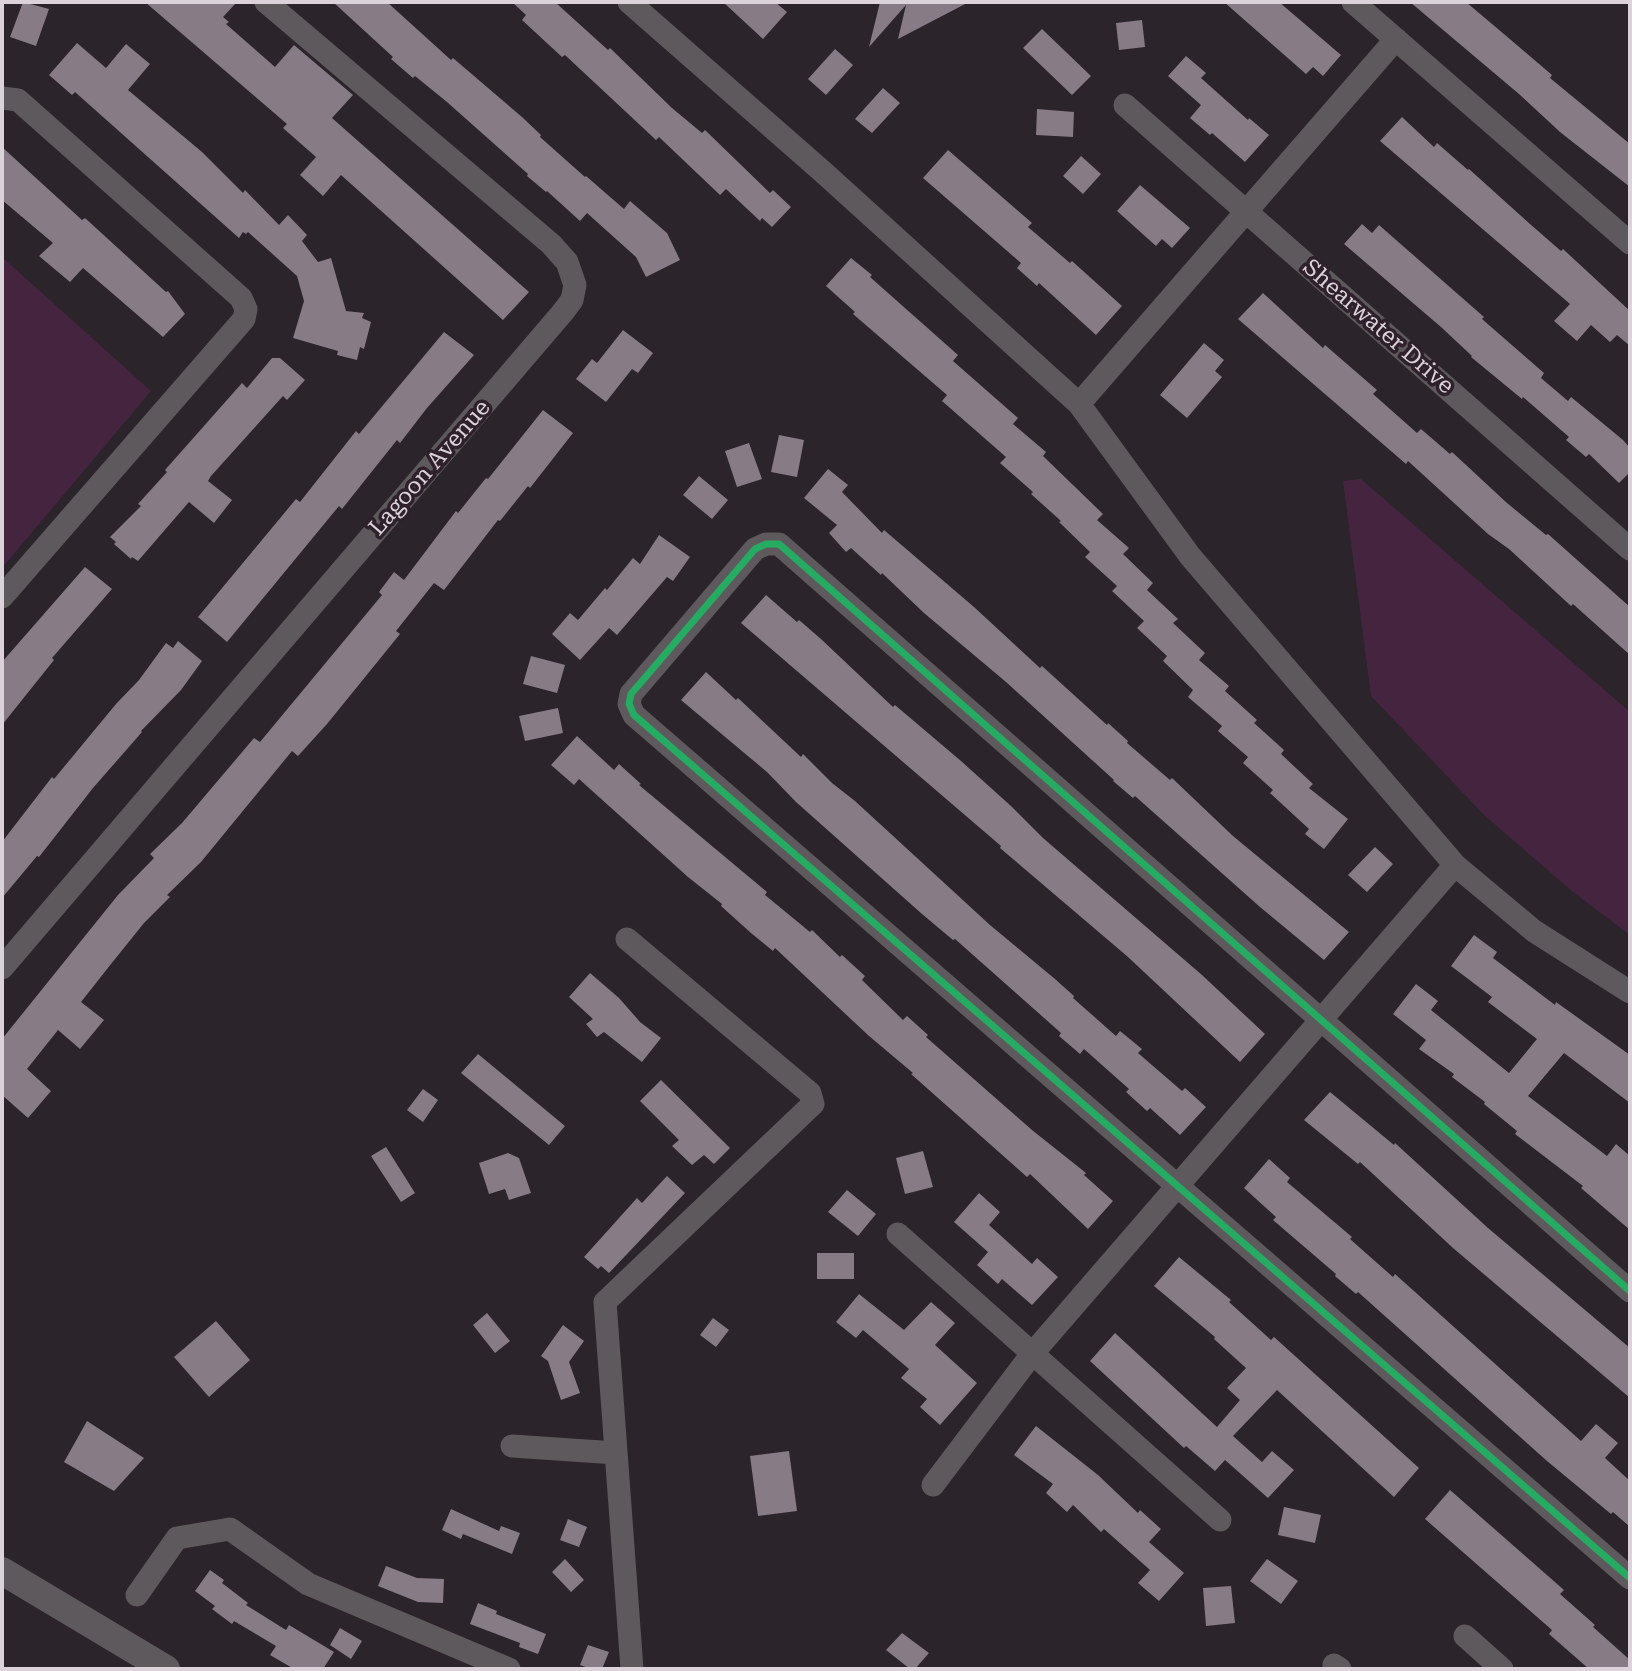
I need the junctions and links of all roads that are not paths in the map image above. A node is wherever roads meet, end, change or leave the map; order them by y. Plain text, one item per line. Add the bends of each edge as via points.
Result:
1 (266, 2) edge
2 (629, 2) edge
3 (1353, 2) edge
4 (1396, 39) junction
5 (2, 98) edge
6 (1125, 105) dead end
7 (1247, 212) junction
8 (1630, 243) edge
9 (1079, 404) junction
10 (1630, 550) edge
11 (2, 597) edge
12 (1455, 864) junction
13 (627, 939) dead end
14 (2, 968) edge
15 (1630, 992) edge
16 (1321, 1019) junction
17 (1177, 1186) junction
18 (898, 1234) dead end
19 (1630, 1291) edge
20 (1032, 1354) junction
21 (512, 1446) dead end
22 (616, 1453) junction
23 (933, 1485) dead end
24 (1220, 1520) dead end
25 (2, 1571) edge
26 (1630, 1578) edge
27 (137, 1595) dead end
28 (1465, 1636) dead end
29 (166, 1669) edge
30 (509, 1669) edge
31 (632, 1669) edge
32 (1502, 1669) edge

1 - 14 street, Lagoon Avenue via 551,244 567,262 575,285 572,300
2 - 9 street
3 - 4 street
4 - 7 street
4 - 8 street
5 - 11 street via 18,100 241,298 246,309 244,319
6 - 7 street, Shearwater Drive
7 - 9 street
7 - 10 street, Shearwater Drive
9 - 12 street via 1190,555
12 - 15 street via 1534,931
12 - 16 street
13 - 22 street via 810,1093 813,1104 605,1302
16 - 17 street
16 - 17 street via 779,544 755,549 746,559 631,694 634,715
16 - 19 street
17 - 20 street
17 - 26 street
18 - 20 street
20 - 23 street
20 - 24 street
21 - 22 street
22 - 31 street
25 - 29 street
27 - 30 street via 177,1538 230,1528 308,1584
28 - 32 street

